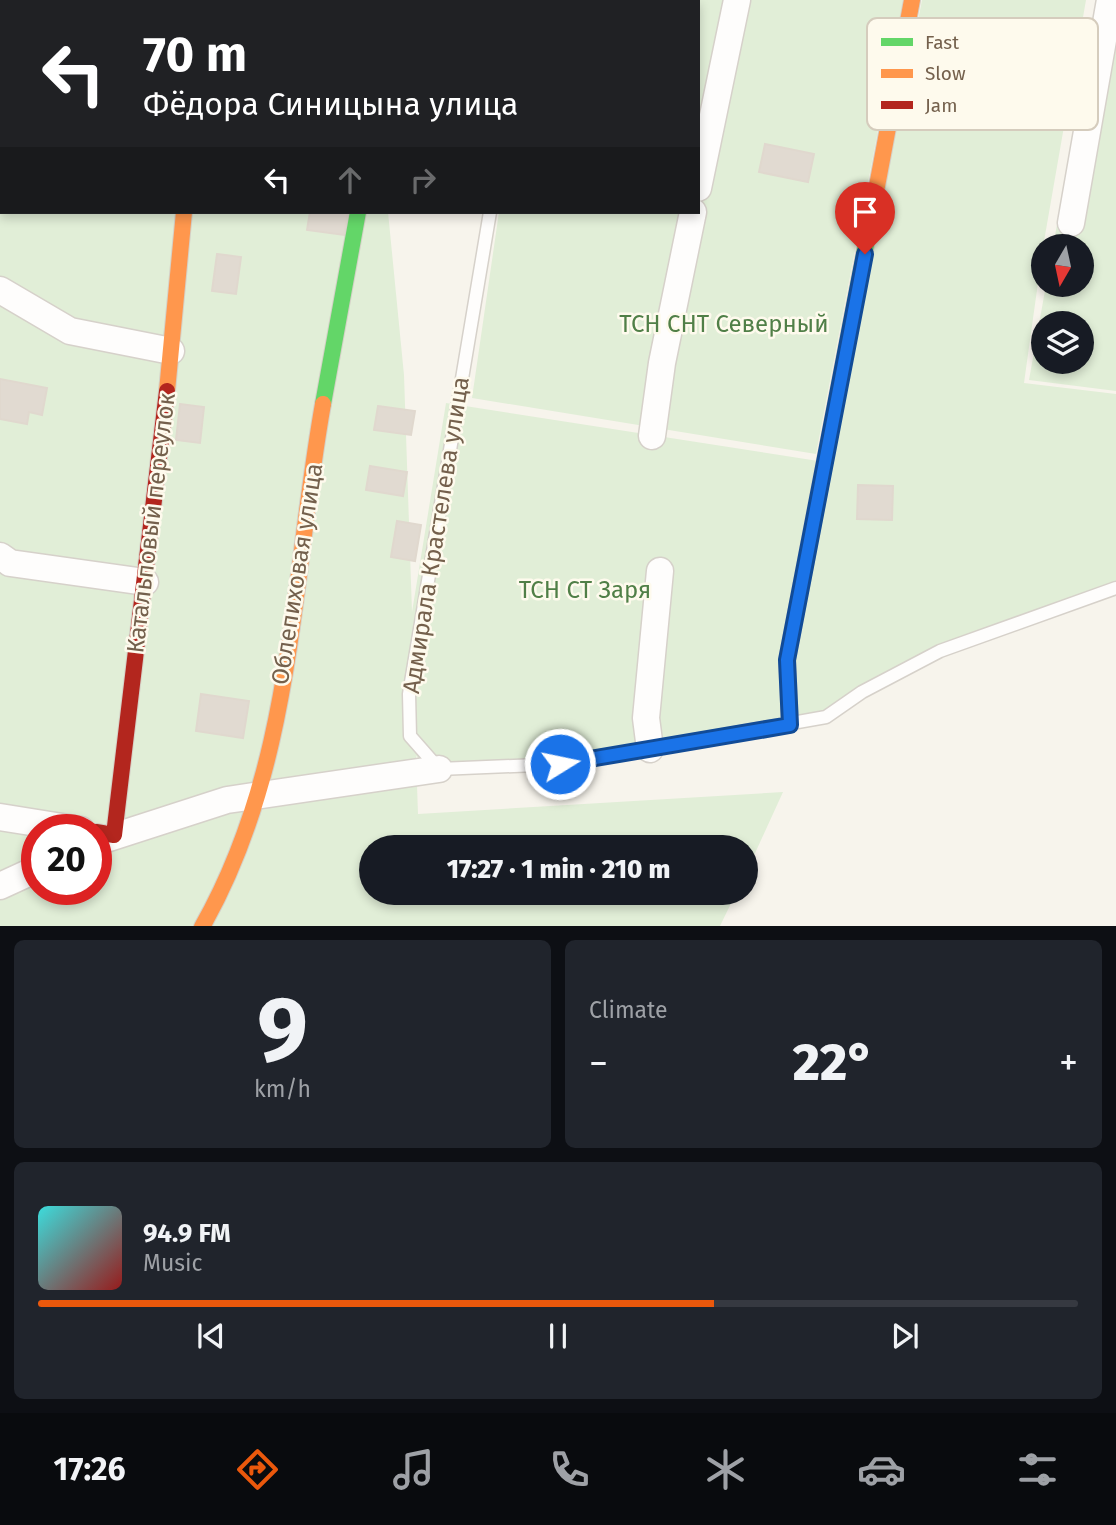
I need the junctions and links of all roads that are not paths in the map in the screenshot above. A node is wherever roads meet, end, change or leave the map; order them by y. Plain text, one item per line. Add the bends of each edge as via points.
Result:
1 (737, 0) edge
2 (912, 0) edge
3 (1110, 0) edge
4 (909, 18) edge
5 (1098, 68) edge
6 (887, 130) edge
7 (1087, 130) edge
8 (700, 178) edge
9 (184, 214) edge
10 (358, 214) edge
11 (490, 214) edge
12 (693, 214) edge
13 (1071, 222) dead end
14 (0, 290) edge
15 (171, 351) junction
16 (652, 436) dead end
17 (0, 556) edge
18 (660, 571) dead end
19 (145, 582) junction
20 (1116, 588) edge
21 (790, 725) junction
22 (650, 749) junction
23 (439, 769) junction
24 (257, 794) junction
25 (106, 814) edge
26 (0, 817) edge
27 (21, 820) edge
28 (112, 833) edge
29 (21, 876) edge
30 (0, 886) edge
31 (202, 926) edge

1 - 8 street
2 - 4 street
3 - 5 street
6 - 21 street via 787,660
7 - 13 street
9 - 15 street, Катальповый переулок
10 - 24 street, Облепиховая улица via 312,471 278,704
11 - 23 lane, Адмирала Крастелева улица via 409,694 410,736
12 - 16 street
14 - 15 street via 71,331
15 - 19 street, Катальповый переулок
17 - 19 street via 10,563
18 - 22 street via 646,718
19 - 25 street, Катальповый переулок
20 - 21 lane via 940,651 862,692 826,717
21 - 22 lane
22 - 23 lane via 560,764
23 - 24 street
24 - 28 street
24 - 31 street, Облепиховая улица via 234,861
26 - 27 street
29 - 30 street

